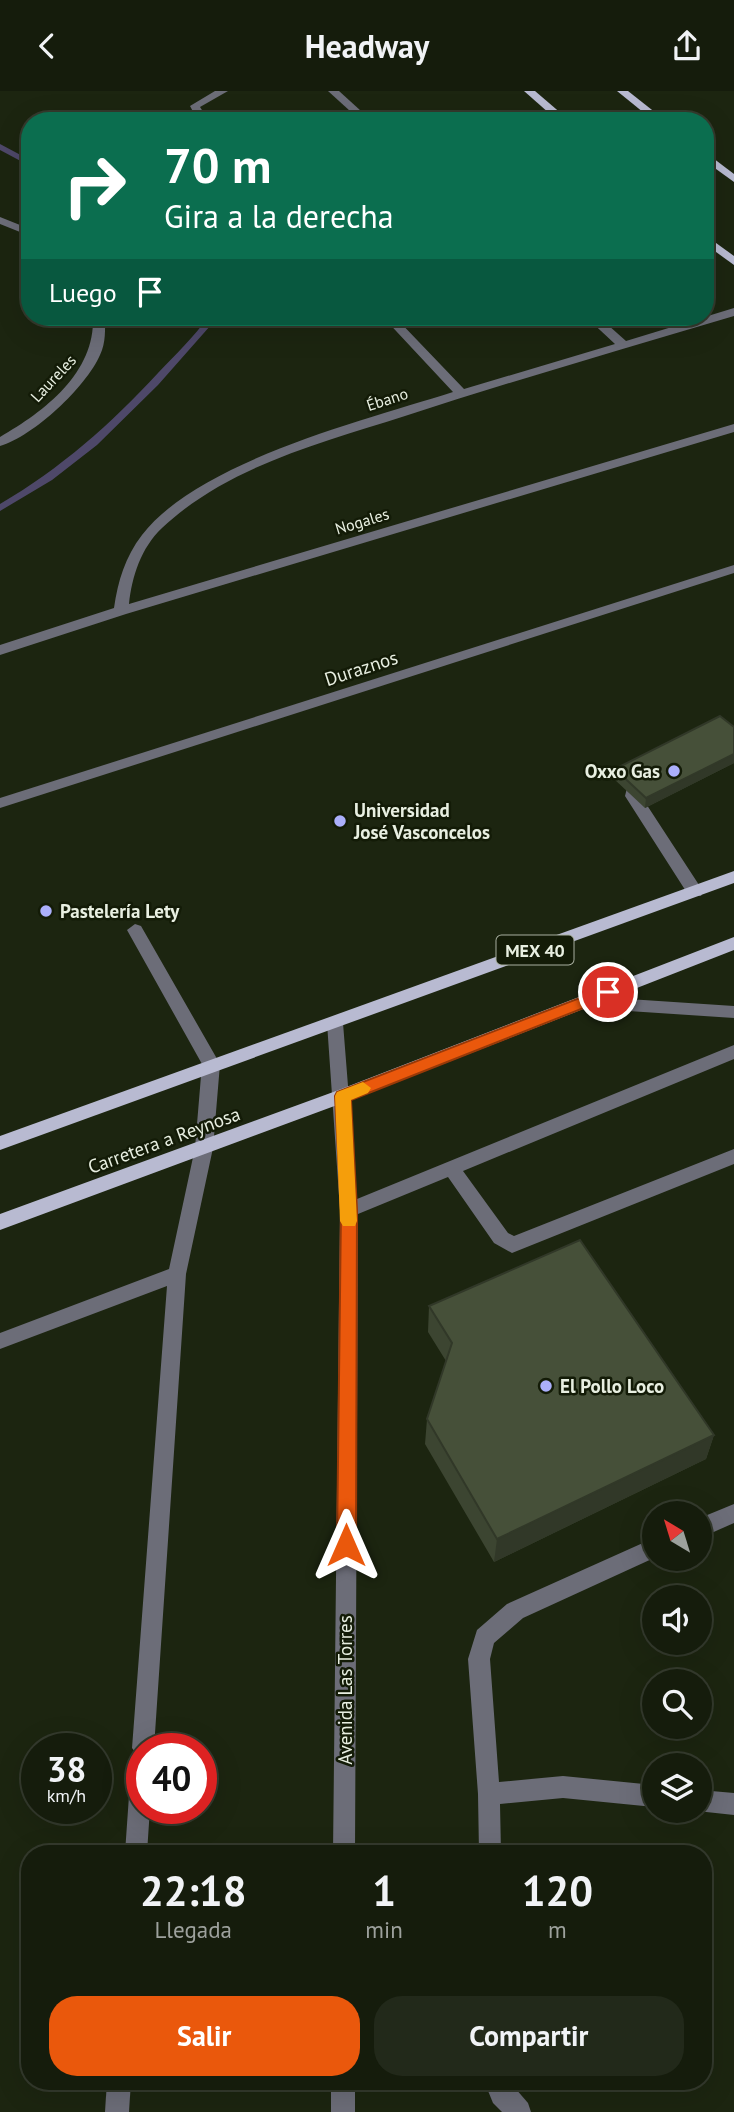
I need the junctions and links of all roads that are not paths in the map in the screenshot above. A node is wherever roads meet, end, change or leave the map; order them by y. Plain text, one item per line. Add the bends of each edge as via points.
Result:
1 (223, 91) edge
2 (333, 91) edge
3 (529, 91) edge
4 (622, 91) edge
5 (197, 112) edge
6 (357, 112) edge
7 (554, 112) edge
8 (649, 112) edge
9 (714, 162) edge
10 (734, 179) edge
11 (0, 220) edge
12 (21, 229) edge
13 (714, 245) edge
14 (734, 262) edge
15 (734, 312) edge
16 (714, 318) edge
17 (101, 326) edge
18 (398, 326) edge
19 (602, 326) edge
20 (689, 326) edge
21 (625, 346) junction
22 (461, 393) junction
23 (734, 428) edge
24 (0, 442) edge
25 (734, 569) edge
26 (121, 611) junction
27 (0, 650) edge
28 (661, 773) edge
29 (0, 803) edge
30 (734, 877) edge
31 (695, 892) junction
32 (135, 930) dead end
33 (734, 943) edge
34 (583, 1002) junction
35 (734, 1012) edge
36 (335, 1023) junction
37 (734, 1052) edge
38 (211, 1064) junction
39 (342, 1096) junction
40 (0, 1143) edge
41 (204, 1148) junction
42 (734, 1156) edge
43 (451, 1168) junction
44 (349, 1210) junction
45 (0, 1222) edge
46 (177, 1274) junction
47 (0, 1341) edge
48 (734, 1513) edge
49 (712, 1523) edge
50 (642, 1553) edge
51 (144, 1733) edge
52 (489, 1794) junction
53 (642, 1795) edge
54 (712, 1802) edge
55 (734, 1804) edge
56 (138, 1824) edge
57 (137, 1845) edge
58 (344, 1845) edge
59 (490, 1845) edge
60 (118, 2090) edge
61 (342, 2090) edge
62 (500, 2090) edge
63 (117, 2112) edge
64 (343, 2112) edge
65 (519, 2112) edge

1 - 5 street via 195,106
2 - 6 street
3 - 7 main road
4 - 8 main road
9 - 10 main road
11 - 12 street
13 - 14 main road
15 - 16 street, Ébano
17 - 24 street, Laureles via 97,353 77,379 54,405
18 - 22 street
19 - 21 street
20 - 21 street, Ébano
21 - 22 street, Ébano
22 - 26 street, Ébano via 256,461 189,499 156,527 133,557
23 - 26 street, Nogales
25 - 29 street, Duraznos
26 - 27 street, Nogales
28 - 31 street via 638,784 633,796
30 - 31 main road, MEX 40
31 - 36 main road, MEX 40
32 - 38 street
33 - 34 main road, Carretera a Reynosa
34 - 35 street
34 - 39 main road, Carretera a Reynosa
36 - 38 main road, MEX 40
36 - 39 street, Avenida Las Torres
37 - 43 street
38 - 40 main road, MEX 40
38 - 41 street
39 - 41 main road, Carretera a Reynosa
39 - 44 street, Avenida Las Torres
41 - 45 main road, Carretera a Reynosa
41 - 46 street
42 - 43 street via 512,1245 501,1238
43 - 44 street
44 - 58 street, Avenida Las Torres
46 - 47 street
46 - 51 street
48 - 49 street
50 - 52 street via 515,1611 485,1637 479,1659
52 - 53 street via 563,1787
52 - 59 street
54 - 55 street
56 - 57 street
60 - 63 street
61 - 64 street
62 - 65 street

